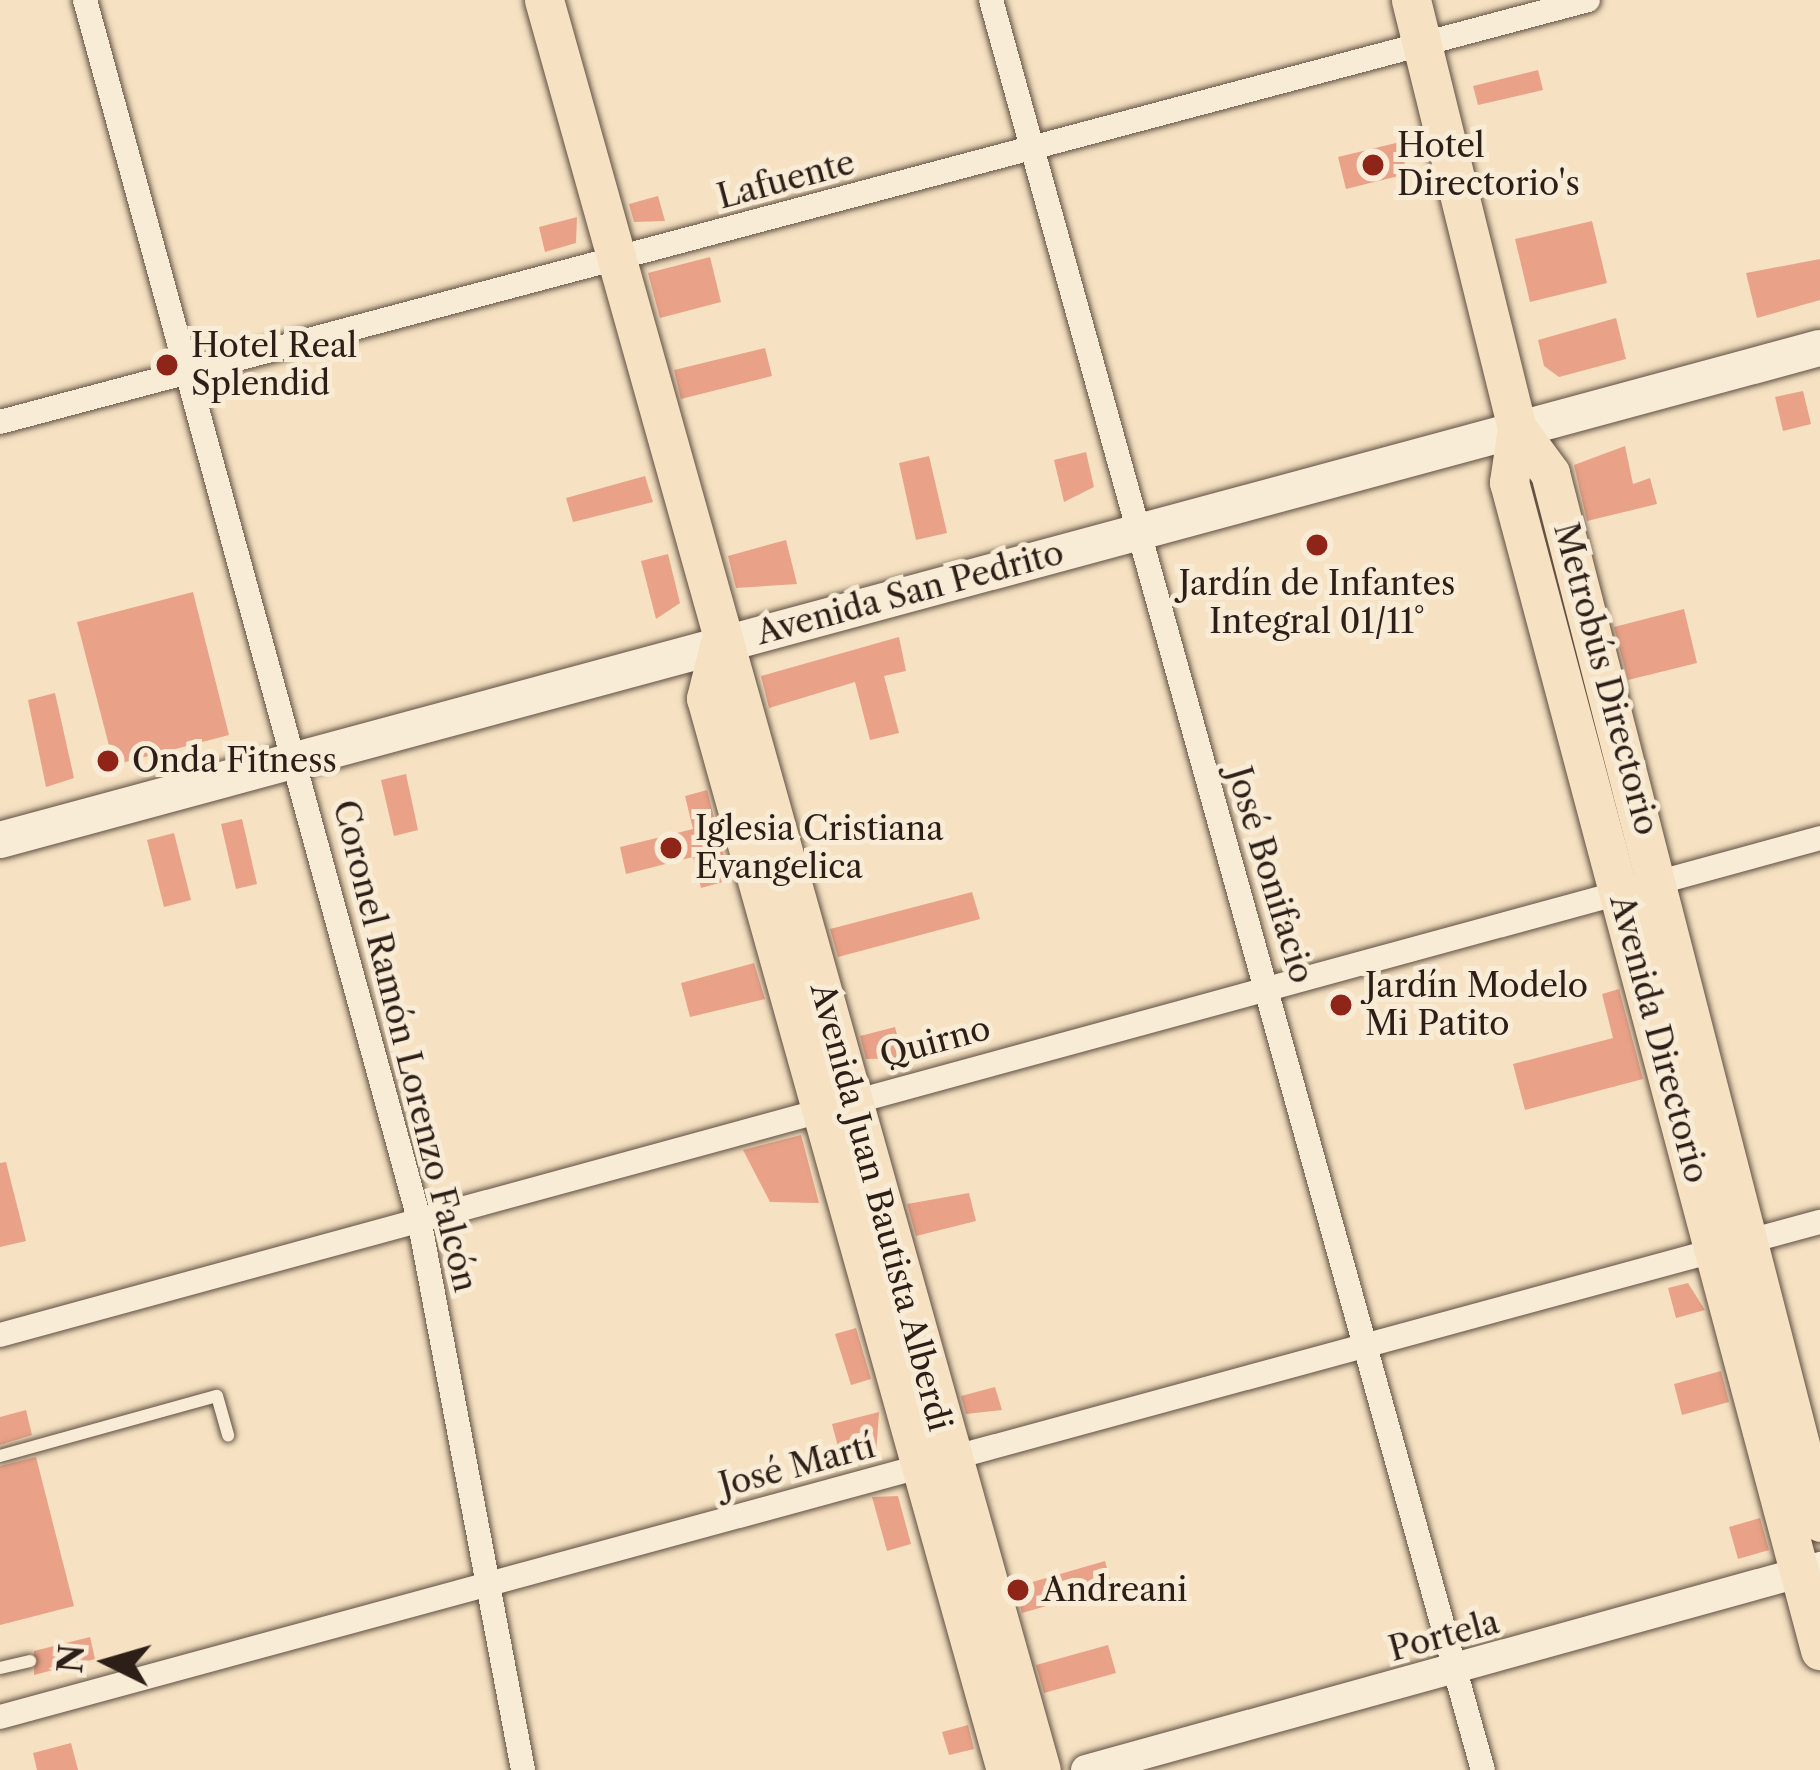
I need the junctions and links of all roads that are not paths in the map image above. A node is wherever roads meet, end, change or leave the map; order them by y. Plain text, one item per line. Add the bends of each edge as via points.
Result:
1 (85, 0) edge
2 (544, 0) edge
3 (991, 0) edge
4 (1411, 0) edge
5 (1588, 0) edge
6 (1422, 41) junction
7 (1033, 148) junction
8 (616, 260) junction
9 (1820, 348) edge
10 (191, 372) junction
11 (0, 422) edge
12 (1517, 428) junction
13 (1132, 532) junction
14 (718, 646) junction
15 (298, 758) junction
16 (1820, 838) edge
17 (0, 840) edge
18 (1636, 888) junction
19 (1270, 988) junction
20 (836, 1104) junction
21 (419, 1220) junction
22 (1820, 1222) edge
23 (1730, 1244) junction
24 (0, 1336) edge
25 (1360, 1344) junction
26 (228, 1435) dead end
27 (0, 1456) edge
28 (934, 1463) junction
29 (1811, 1562) edge
30 (489, 1581) junction
31 (1820, 1650) edge
32 (30, 1660) dead end
33 (0, 1667) edge
34 (1451, 1672) junction
35 (0, 1718) edge
36 (523, 1770) edge
37 (1006, 1770) edge
38 (1025, 1770) edge
39 (1041, 1770) edge
40 (1086, 1770) edge
41 (1483, 1770) edge

1 - 10 street, Coronel Ramón Lorenzo Falcón
2 - 8 main road, Avenida Juan Bautista Alberdi
3 - 7 street, José Bonifacio
4 - 6 main road, Avenida Directorio
5 - 6 street, Lafuente
6 - 7 street, Lafuente
6 - 12 main road, Avenida Directorio
7 - 8 street, Lafuente
7 - 13 street, José Bonifacio
8 - 10 street, Lafuente
8 - 14 main road, Avenida Juan Bautista Alberdi
9 - 12 main road, Avenida San Pedrito
10 - 11 street, Lafuente
10 - 15 street, Coronel Ramón Lorenzo Falcón
12 - 13 main road, Avenida San Pedrito
12 - 18 main road, Avenida Directorio via 1550,472
13 - 14 main road, Avenida San Pedrito
13 - 19 street, José Bonifacio
14 - 15 main road, Avenida San Pedrito
14 - 20 main road, Avenida Juan Bautista Alberdi
15 - 17 main road, Avenida San Pedrito
15 - 21 street, Coronel Ramón Lorenzo Falcón
16 - 18 street, Quirno
18 - 19 street, Quirno
18 - 23 main road, Avenida Directorio
19 - 20 street, Quirno
19 - 25 street, José Bonifacio
20 - 21 street, Quirno
20 - 28 main road, Avenida Juan Bautista Alberdi
21 - 24 street, Quirno
21 - 30 street, Coronel Ramón Lorenzo Falcón
22 - 23 street, José Martí
23 - 25 street, José Martí
23 - 29 main road, Avenida Directorio
25 - 28 street, José Martí
25 - 34 street, José Bonifacio
26 - 27 lane via 217,1396
28 - 30 street, José Martí
28 - 37 main road, Avenida Juan Bautista Alberdi
28 - 38 lane
28 - 39 main road, Avenida Juan Bautista Alberdi
29 - 31 main road, Avenida Directorio
29 - 34 street, Portela
30 - 35 street, José Martí via 61,1689
30 - 36 street, Coronel Ramón Lorenzo Falcón
32 - 33 lane
34 - 40 street, Portela
34 - 41 street, José Bonifacio

